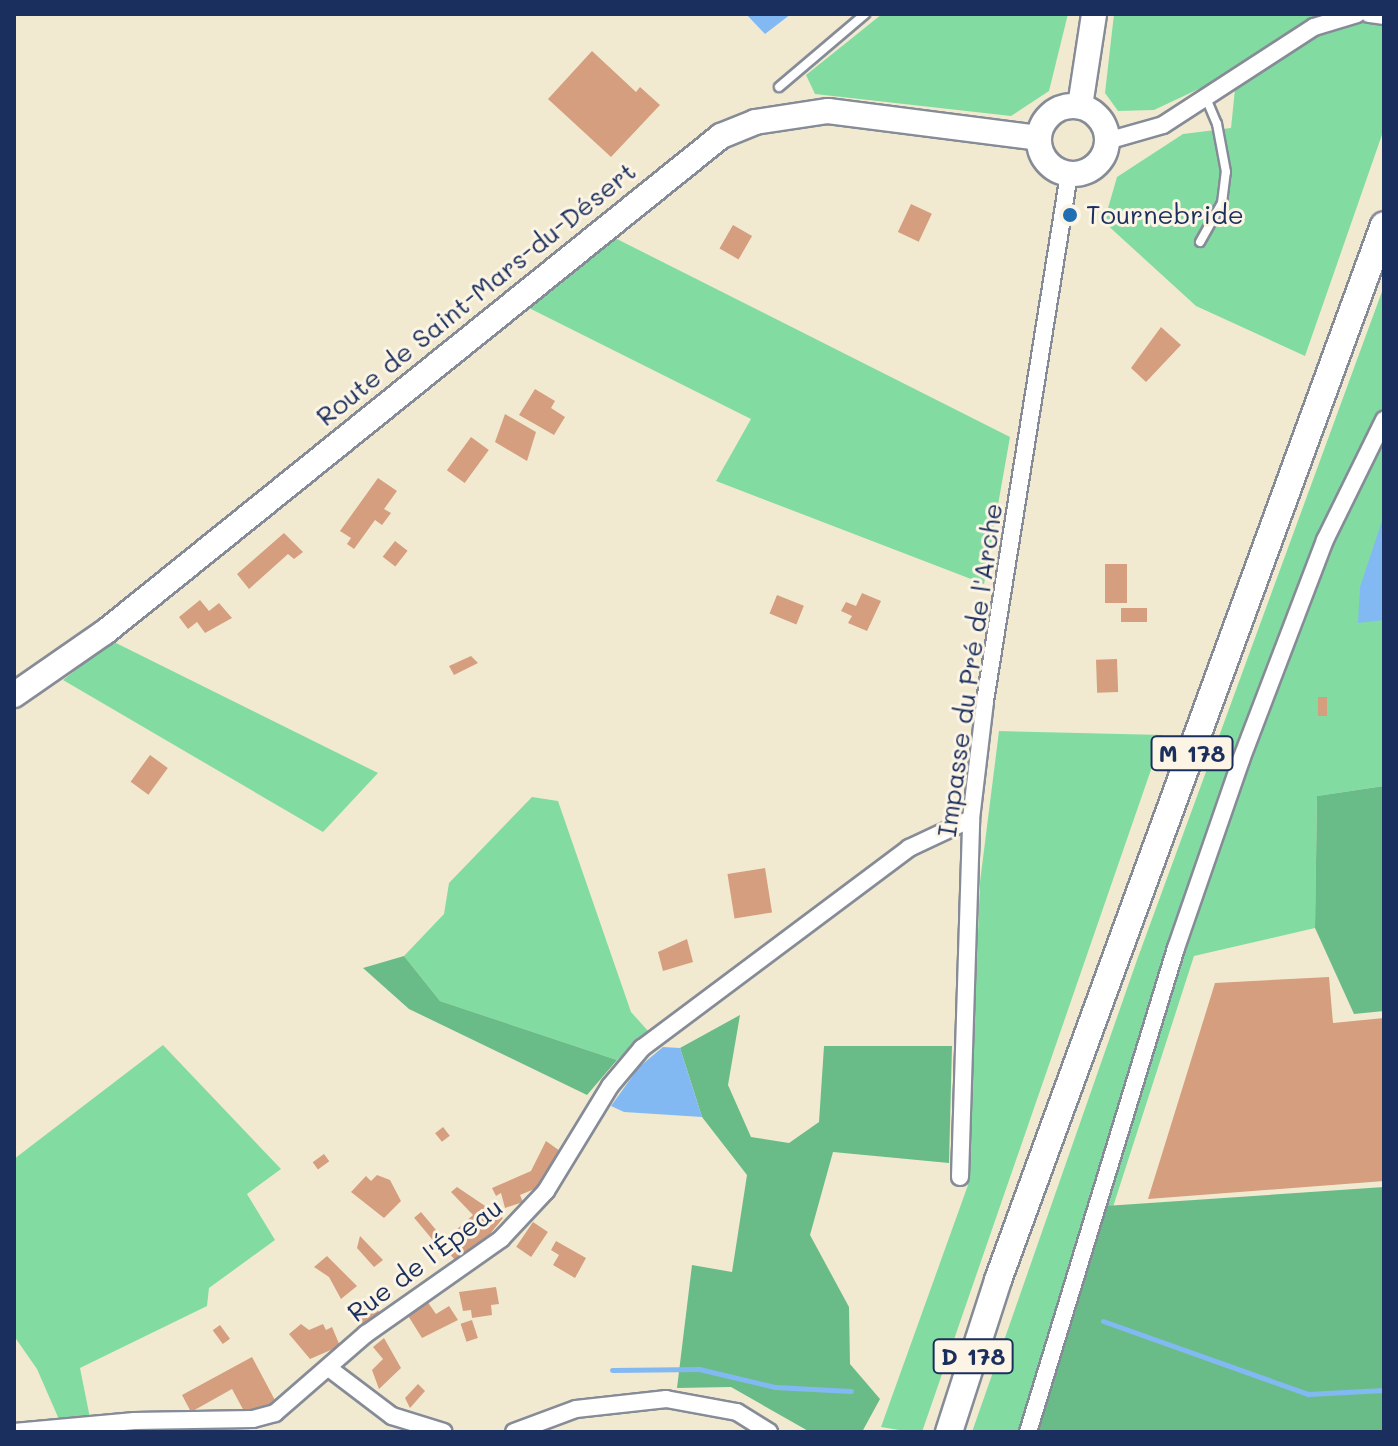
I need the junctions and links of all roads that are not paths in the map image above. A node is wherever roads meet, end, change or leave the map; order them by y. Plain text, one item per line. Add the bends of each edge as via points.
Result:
1 (865, 14) edge
2 (1094, 14) edge
3 (1357, 14) edge
4 (1369, 14) edge
5 (1384, 16) edge
6 (779, 87) dead end
7 (1206, 98) junction
8 (1080, 106) junction
9 (1038, 138) junction
10 (1107, 141) junction
11 (1069, 174) junction
12 (1384, 225) edge
13 (1200, 242) dead end
14 (1384, 421) edge
15 (14, 695) edge
16 (971, 819) junction
17 (960, 1177) dead end
18 (998, 1280) joint
19 (330, 1369) junction
20 (14, 1432) edge
21 (444, 1432) edge
22 (514, 1432) edge
23 (769, 1432) edge
24 (949, 1432) edge
25 (1028, 1432) edge

1 - 6 lane
2 - 8 main road
3 - 7 street via 1314,27
4 - 5 street
7 - 10 street via 1163,125
7 - 13 lane via 1226,172 1222,203
8 - 9 main road via 1057,109
8 - 10 main road via 1100,118
9 - 11 main road via 1043,158
9 - 15 main road, Route de Saint-Mars-du-Désert via 828,111 755,122 721,136 105,632
10 - 11 main road via 1091,169
11 - 16 street, Impasse du Pré de l'Arche
12 - 18 main road, M 178
14 - 25 street via 1325,540 1241,760 1176,948
16 - 17 street, Impasse du Pré de l'Arche
16 - 19 street, Rue de l'Épeau via 909,848 642,1048 610,1086 546,1191 501,1239 366,1334
18 - 24 main road, D 178
19 - 20 street, Rue de l'Épeau via 275,1413 253,1419 134,1421
19 - 21 street via 392,1416
22 - 23 street via 576,1409 666,1399 737,1412

